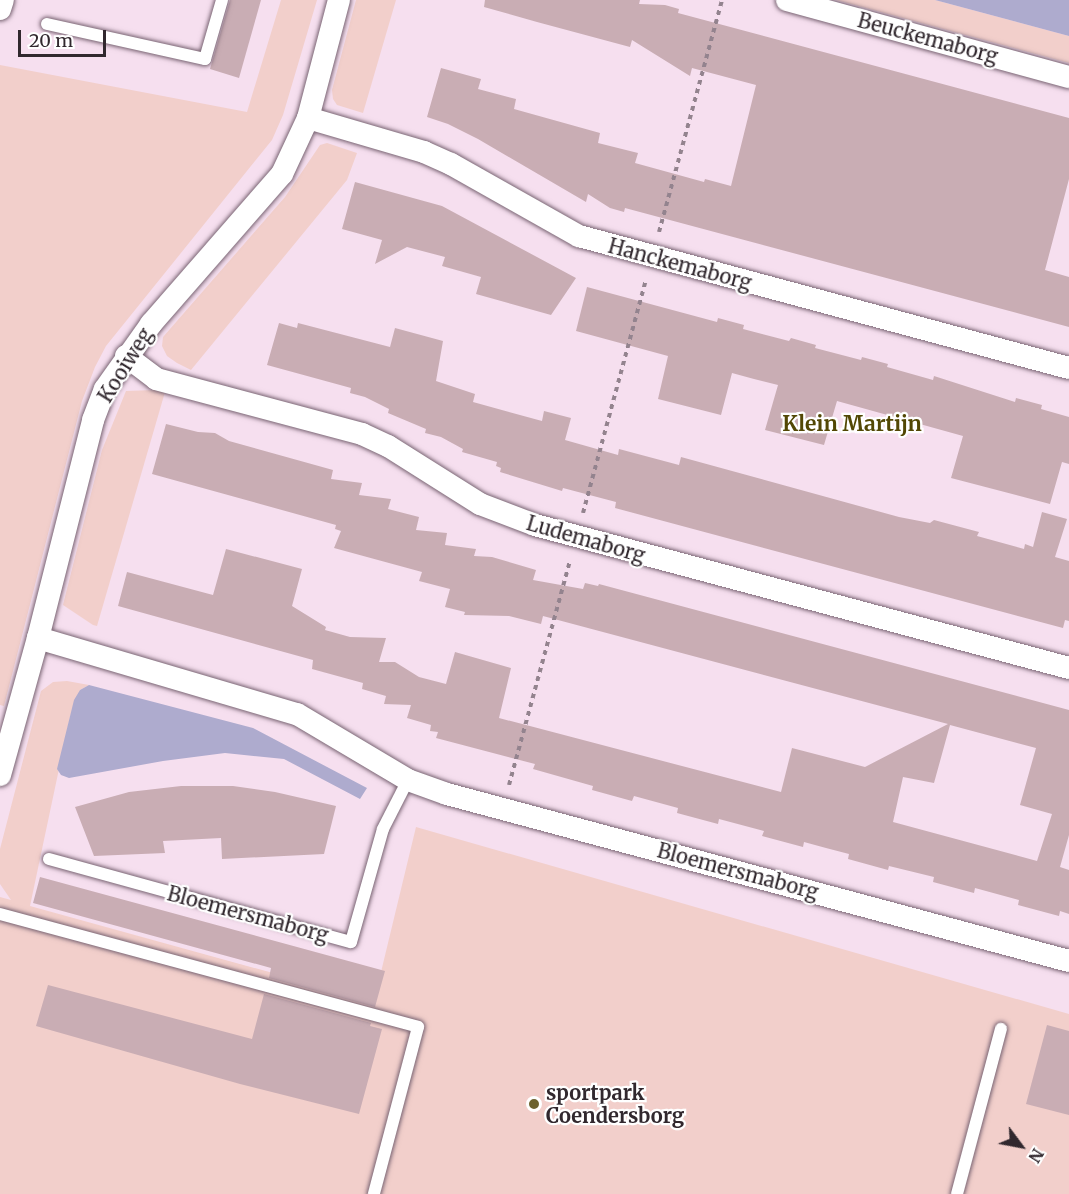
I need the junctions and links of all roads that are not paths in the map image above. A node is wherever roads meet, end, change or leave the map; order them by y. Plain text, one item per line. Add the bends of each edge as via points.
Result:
1 (3, 0) edge
2 (222, 0) edge
3 (339, 0) edge
4 (787, 0) edge
5 (0, 9) edge
6 (47, 24) dead end
7 (1069, 76) edge
8 (308, 118) junction
9 (126, 356) junction
10 (1069, 369) edge
11 (38, 638) junction
12 (1069, 668) edge
13 (0, 775) edge
14 (408, 780) junction
15 (49, 860) dead end
16 (0, 914) edge
17 (1069, 961) edge
18 (1001, 1029) dead end
19 (374, 1194) edge
20 (957, 1194) edge

1 - 5 street
2 - 6 lane via 205,59
3 - 8 street, Kooiweg
4 - 7 street, Beuckemaborg
8 - 9 street, Kooiweg via 282,174
8 - 10 street, Hanckemaborg via 424,152 579,236
9 - 11 street, Kooiweg via 105,389 93,420
9 - 12 street, Ludemaborg via 156,379 362,434 480,504 517,519
11 - 13 street, Kooiweg
11 - 14 street, Bloemersmaborg via 297,714
14 - 15 lane, Bloemersmaborg via 382,829 351,942
14 - 17 street, Bloemersmaborg
16 - 19 lane via 418,1027
18 - 20 lane

